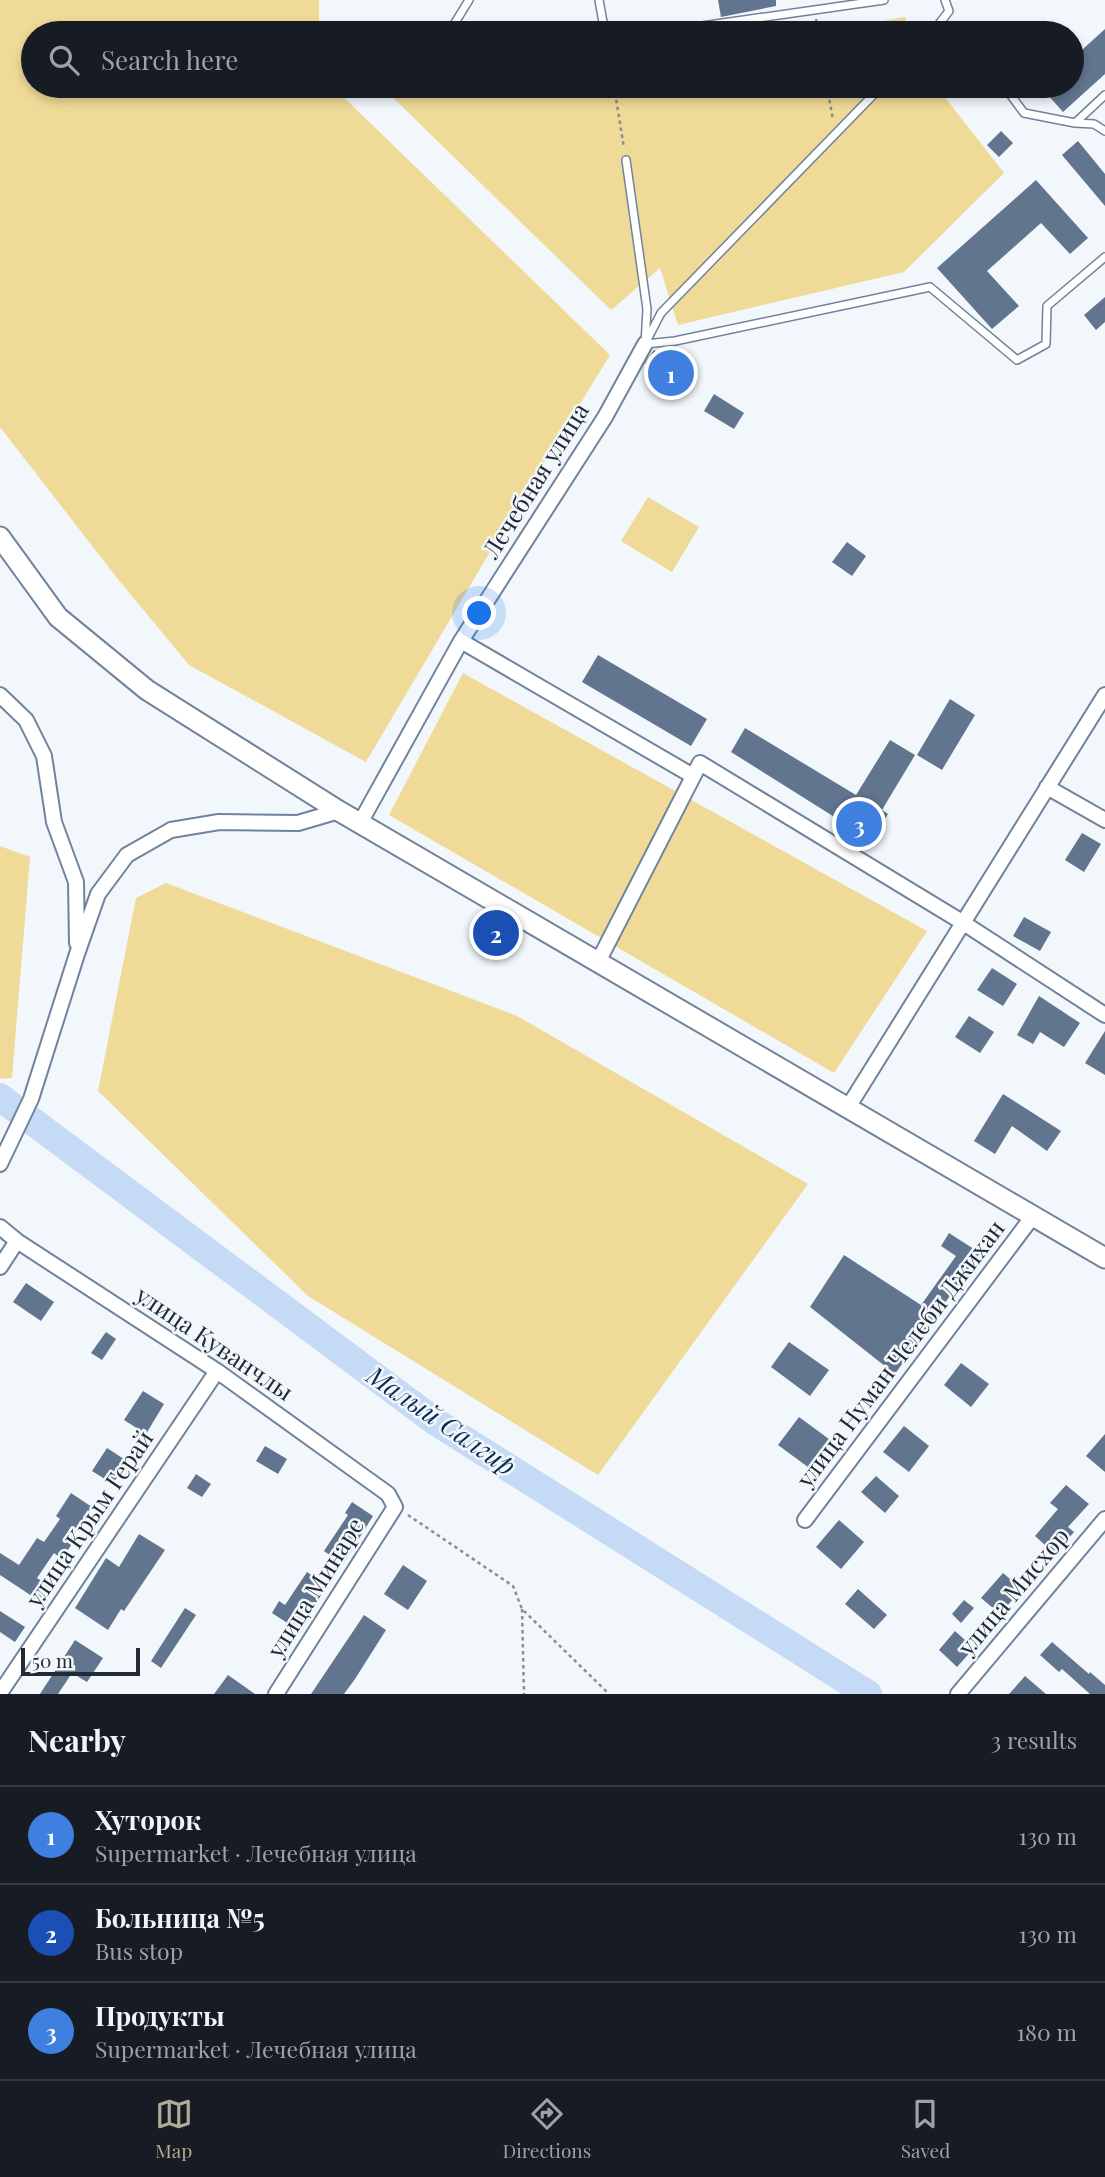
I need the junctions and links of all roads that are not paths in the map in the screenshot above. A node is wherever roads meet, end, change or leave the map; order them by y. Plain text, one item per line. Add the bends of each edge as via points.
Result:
1 (469, 0) edge
2 (599, 0) edge
3 (884, 0) edge
4 (945, 0) edge
5 (456, 21) edge
6 (603, 21) edge
7 (737, 21) edge
8 (941, 21) edge
9 (1105, 95) edge
10 (870, 98) edge
11 (1013, 98) edge
12 (1075, 123) junction
13 (1105, 131) edge
14 (626, 160) road end
15 (1105, 257) edge
16 (645, 344) junction
17 (0, 537) edge
18 (461, 640) junction
19 (0, 695) edge
20 (1105, 695) edge
21 (697, 769) junction
22 (1047, 787) junction
23 (339, 811) junction
24 (1105, 820) edge
25 (360, 823) junction
26 (962, 922) junction
27 (77, 954) junction
28 (598, 962) junction
29 (1105, 1015) edge
30 (847, 1109) junction
31 (0, 1164) edge
32 (1033, 1216) junction
33 (0, 1227) edge
34 (17, 1241) junction
35 (1105, 1258) edge
36 (0, 1267) edge
37 (217, 1371) junction
38 (395, 1507) joint
39 (1105, 1519) edge
40 (805, 1520) dead end
41 (0, 1693) edge
42 (276, 1694) edge
43 (958, 1694) edge

1 - 5 lane
2 - 6 lane
3 - 7 lane
4 - 8 lane via 949,11
9 - 12 lane
10 - 16 lane via 661,313
11 - 12 lane via 1024,113
12 - 13 lane via 1094,124
14 - 16 lane via 647,309
15 - 16 lane via 1046,306 1046,344 1017,360 930,287
16 - 18 street, Лечебная улица via 605,417
17 - 23 main road via 58,617 137,682
18 - 21 street
18 - 25 street, Лечебная улица
19 - 27 street via 26,720 44,756 54,822 76,882
20 - 22 street
21 - 26 street
21 - 28 street
22 - 24 street
22 - 26 street
23 - 25 main road
23 - 27 street via 298,823 219,822 171,830 127,855 99,894
25 - 28 main road
26 - 29 street
26 - 30 street
27 - 31 street via 31,1099
28 - 30 main road
30 - 32 main road
32 - 35 main road
32 - 40 street, улица Нуман Челеби Джихан
33 - 34 street, улица Куванчлы
34 - 36 street
34 - 37 street, улица Куванчлы
37 - 38 street, улица Куванчлы via 388,1494
37 - 41 street, улица Крым Герай
38 - 42 street, улица Минаре
39 - 43 street, улица Мисхор

